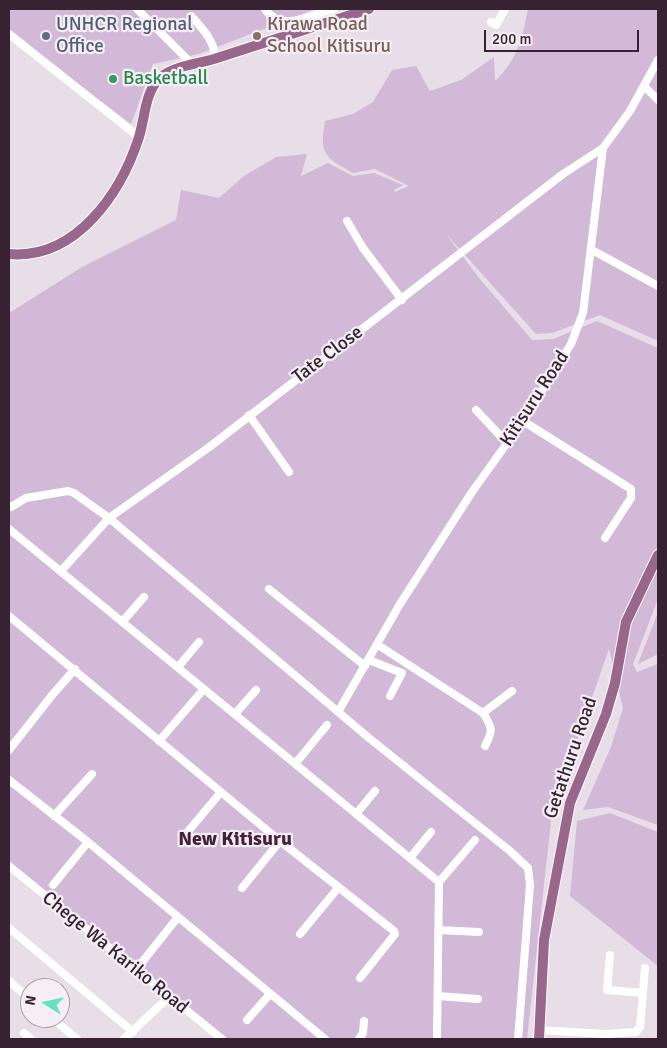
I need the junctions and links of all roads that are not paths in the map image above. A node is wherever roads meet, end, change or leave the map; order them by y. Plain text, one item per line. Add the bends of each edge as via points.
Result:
1 (137, 9) edge
2 (264, 9) edge
3 (334, 9) edge
4 (369, 9) edge
5 (504, 9) edge
6 (191, 16) dead end
7 (491, 22) dead end
8 (9, 34) edge
9 (215, 58) junction
10 (658, 60) edge
11 (192, 64) junction
12 (644, 86) junction
13 (658, 100) edge
14 (138, 137) junction
15 (603, 148) junction
16 (347, 221) dead end
17 (592, 250) junction
18 (9, 254) edge
19 (658, 286) edge
20 (402, 300) junction
21 (476, 410) dead end
22 (249, 415) junction
23 (522, 421) junction
24 (507, 443) junction
25 (289, 472) dead end
26 (9, 506) edge
27 (108, 518) junction
28 (9, 529) edge
29 (605, 538) dead end
30 (658, 555) edge
31 (61, 571) junction
32 (269, 589) dead end
33 (144, 597) dead end
34 (10, 620) edge
35 (123, 621) junction
36 (200, 642) dead end
37 (378, 645) junction
38 (367, 663) junction
39 (178, 667) junction
40 (75, 669) junction
41 (204, 689) junction
42 (256, 690) dead end
43 (512, 691) dead end
44 (390, 696) dead end
45 (338, 712) junction
46 (482, 713) junction
47 (235, 714) junction
48 (328, 724) dead end
49 (159, 741) junction
50 (485, 746) dead end
51 (9, 750) edge
52 (295, 764) junction
53 (92, 774) dead end
54 (9, 780) edge
55 (375, 791) dead end
56 (221, 792) junction
57 (356, 814) junction
58 (54, 816) junction
59 (431, 832) dead end
60 (185, 834) dead end
61 (476, 840) dead end
62 (280, 841) junction
63 (88, 842) junction
64 (410, 858) junction
65 (9, 866) edge
66 (439, 882) junction
67 (53, 885) dead end
68 (242, 888) dead end
69 (338, 888) junction
70 (178, 918) junction
71 (9, 928) edge
72 (438, 930) junction
73 (479, 932) dead end
74 (300, 934) dead end
75 (610, 955) dead end
76 (139, 966) dead end
77 (645, 968) dead end
78 (360, 978) dead end
79 (9, 981) edge
80 (20, 990) edge
81 (643, 993) junction
82 (270, 994) junction
83 (170, 996) junction
84 (438, 996) junction
85 (478, 998) dead end
86 (247, 1020) dead end
87 (364, 1021) dead end
88 (64, 1028) edge
89 (132, 1032) junction
90 (24, 1033) dead end
91 (539, 1035) edge
92 (604, 1037) edge
93 (31, 1039) edge
94 (77, 1039) edge
95 (124, 1039) edge
96 (138, 1039) edge
97 (222, 1039) edge
98 (325, 1039) edge
99 (359, 1039) edge
100 (437, 1039) edge
101 (518, 1039) edge

1 - 11 street
2 - 3 street via 269,15 290,22
4 - 9 main road
5 - 7 street via 496,25
6 - 9 street via 209,38
8 - 14 street
9 - 11 main road
10 - 12 street, Kitisuru Road
11 - 14 main road via 166,74 154,84
12 - 13 street
12 - 15 street, Kitisuru Road
14 - 18 main road via 114,192 84,226 42,252
15 - 17 street, Kitisuru Road
15 - 20 street, Tate Close via 564,174
16 - 20 street
17 - 19 street
17 - 23 street, Kitisuru Road via 583,313 571,344
20 - 22 street, Tate Close
21 - 24 street
22 - 25 street
22 - 27 street, Tate Close
23 - 24 street, Kitisuru Road
23 - 29 street via 631,489 631,498
24 - 37 street, Kitisuru Road via 445,533
26 - 27 street via 26,498 68,491
27 - 31 street, Tate Close
27 - 45 street
28 - 31 street
30 - 91 main road, Getathuru Road via 626,622 606,714 570,803 544,940
31 - 35 street
32 - 38 street
33 - 35 street
34 - 40 street
35 - 39 street
36 - 39 street
37 - 38 street, Kitisuru Road
37 - 46 street
38 - 44 street via 402,673
38 - 45 street, Kitisuru Road
39 - 41 street
40 - 49 street
40 - 51 street
41 - 47 street
41 - 49 street
42 - 47 street
43 - 46 street
45 - 101 street via 528,868 530,885
46 - 50 street via 490,723 492,734
47 - 52 street
48 - 52 street
49 - 56 street
52 - 57 street
53 - 58 street
54 - 58 street
55 - 57 street
56 - 60 street
56 - 62 street
57 - 64 street
58 - 63 street
59 - 64 street
61 - 66 street
62 - 68 street
62 - 69 street
63 - 67 street
63 - 70 street
64 - 66 street
65 - 83 street, Chege Wa Kariko Road
66 - 72 street
69 - 74 street
69 - 78 street via 395,934
70 - 76 street
70 - 82 street
71 - 89 street
72 - 73 street
72 - 84 street
75 - 81 street via 607,990
77 - 81 street
79 - 80 street
81 - 92 street via 639,1031
82 - 86 street
82 - 98 street
83 - 89 street
83 - 97 street, Chege Wa Kariko Road
84 - 85 street
84 - 100 street
87 - 99 street
88 - 94 street
89 - 95 street
89 - 96 street
90 - 93 street
91 - 92 street

